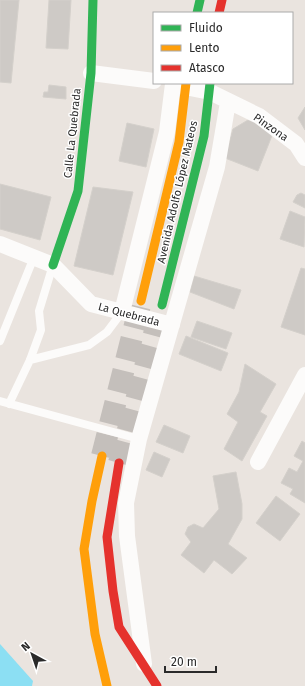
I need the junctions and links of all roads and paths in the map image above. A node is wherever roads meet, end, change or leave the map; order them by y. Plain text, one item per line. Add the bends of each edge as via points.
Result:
1 (93, 0) edge
2 (200, 0) edge
3 (222, 0) edge
4 (197, 12) edge
5 (219, 12) edge
6 (91, 72) junction
7 (153, 81) edge
8 (178, 84) edge
9 (210, 88) edge
10 (228, 102) junction
11 (305, 158) edge
12 (0, 244) edge
13 (34, 257) junction
14 (53, 265) junction
15 (141, 301) tunnel mouth
16 (162, 305) tunnel mouth
17 (122, 312) junction
18 (172, 325) junction
19 (0, 341) edge
20 (30, 360) junction
21 (305, 375) edge
22 (0, 401) edge
23 (9, 404) junction
24 (139, 439) junction
25 (102, 456) tunnel mouth
26 (258, 462) dead end
27 (119, 463) tunnel mouth
28 (145, 669) junction
29 (107, 686) edge
30 (157, 686) edge

1 - 6 main road, Calle La Quebrada
2 - 4 main road
3 - 5 main road
6 - 7 street
6 - 14 main road, Calle La Quebrada via 78,190
8 - 9 street, Pinzona
8 - 15 main road, Avenida Adolfo López Mateos via 179,142
8 - 17 street
9 - 10 street, Pinzona
9 - 16 main road, Avenida Adolfo López Mateos via 204,136
10 - 11 street, Pinzona via 259,116 296,144
10 - 18 street via 217,167
12 - 13 street
13 - 14 street
13 - 19 lane
14 - 17 street, La Quebrada via 91,304
14 - 20 lane via 39,311 41,330
17 - 18 street, La Quebrada
17 - 20 lane via 106,332 89,345
18 - 24 street
20 - 23 lane
21 - 26 street
22 - 23 lane
23 - 24 lane
24 - 28 street via 126,503 127,536
25 - 29 main road via 84,549 95,634
27 - 28 main road via 107,537 113,591 119,627
28 - 30 main road

